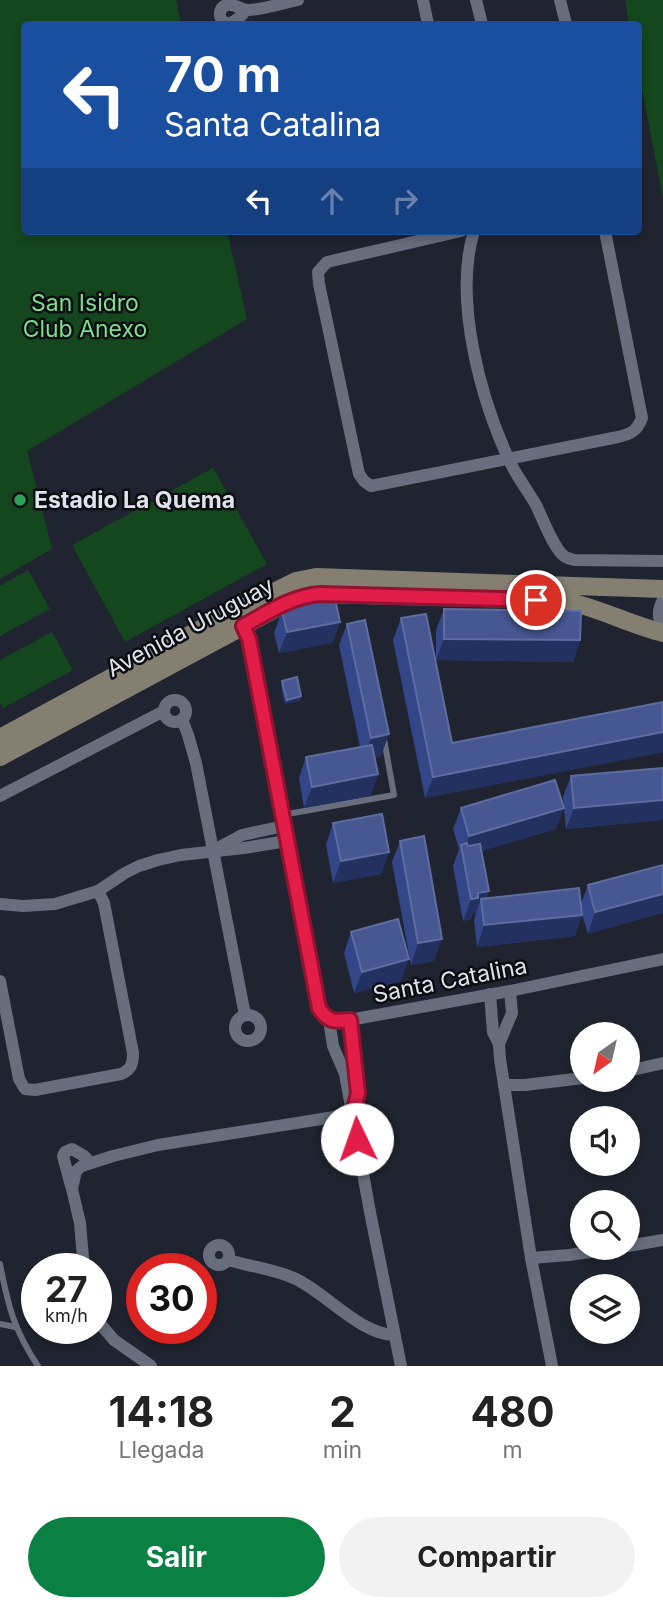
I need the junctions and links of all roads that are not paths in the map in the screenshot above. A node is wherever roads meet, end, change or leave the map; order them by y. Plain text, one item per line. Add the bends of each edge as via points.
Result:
1 (298, 0) edge
2 (423, 0) edge
3 (476, 0) edge
4 (560, 0) edge
5 (246, 10) dead end
6 (427, 21) edge
7 (481, 21) edge
8 (565, 21) edge
9 (444, 235) edge
10 (473, 235) edge
11 (606, 235) edge
12 (509, 459) junction
13 (663, 562) edge
14 (663, 589) edge
15 (663, 600) edge
16 (239, 619) junction
17 (663, 627) edge
18 (663, 633) edge
19 (382, 728) edge
20 (0, 738) edge
21 (0, 757) edge
22 (0, 796) edge
23 (283, 820) junction
24 (287, 841) junction
25 (213, 851) junction
26 (98, 891) junction
27 (0, 904) edge
28 (663, 959) edge
29 (0, 981) edge
30 (510, 991) junction
31 (490, 994) junction
32 (245, 1015) dead end
33 (329, 1020) junction
34 (350, 1020) junction
35 (499, 1044) junction
36 (663, 1063) edge
37 (640, 1068) edge
38 (570, 1080) edge
39 (504, 1085) junction
40 (353, 1114) junction
41 (90, 1162) junction
42 (72, 1189) junction
43 (663, 1240) edge
44 (640, 1244) edge
45 (82, 1253) edge
46 (570, 1255) edge
47 (531, 1258) junction
48 (228, 1260) dead end
49 (0, 1264) edge
50 (0, 1324) edge
51 (15, 1327) junction
52 (394, 1335) junction
53 (112, 1338) edge
54 (38, 1366) edge
55 (151, 1366) edge
56 (401, 1366) edge
57 (552, 1366) edge

1 - 5 street
2 - 6 street
3 - 7 street
4 - 8 street
9 - 12 street via 327,262 318,271 359,474 371,486
10 - 12 street via 467,317 486,403
11 - 12 street via 642,418 639,426 618,437
12 - 13 street via 562,555 574,560
14 - 16 main road, Avenida Uruguay via 316,577 296,581
15 - 17 street via 658,611
16 - 18 main road, Avenida Uruguay via 320,594 562,600
16 - 20 main road, Avenida Uruguay
16 - 21 main road, Avenida Uruguay
16 - 23 street via 249,639
19 - 23 lane via 394,795
22 - 25 street via 164,710 168,720 182,719 188,735
23 - 24 street
23 - 25 street
24 - 25 street
24 - 33 street via 319,1008
25 - 26 street via 139,866
25 - 32 street
26 - 27 street via 55,904
26 - 29 street via 133,1053 127,1071 25,1089 19,1079
28 - 30 street, Santa Catalina
30 - 31 street, Santa Catalina
30 - 35 street via 512,1013
31 - 34 street, Santa Catalina
31 - 35 street via 493,1032
33 - 34 street, Santa Catalina
33 - 40 street
34 - 40 street via 358,1093
35 - 39 street
36 - 37 street
38 - 39 street
39 - 47 street
40 - 41 street via 158,1145
40 - 52 street
41 - 42 street via 76,1171
41 - 42 street via 72,1149 65,1152
42 - 45 street
43 - 44 street
46 - 47 street
47 - 57 street
48 - 52 street via 295,1279 375,1332
49 - 51 lane
50 - 51 lane
51 - 54 lane
52 - 56 street
53 - 55 street

